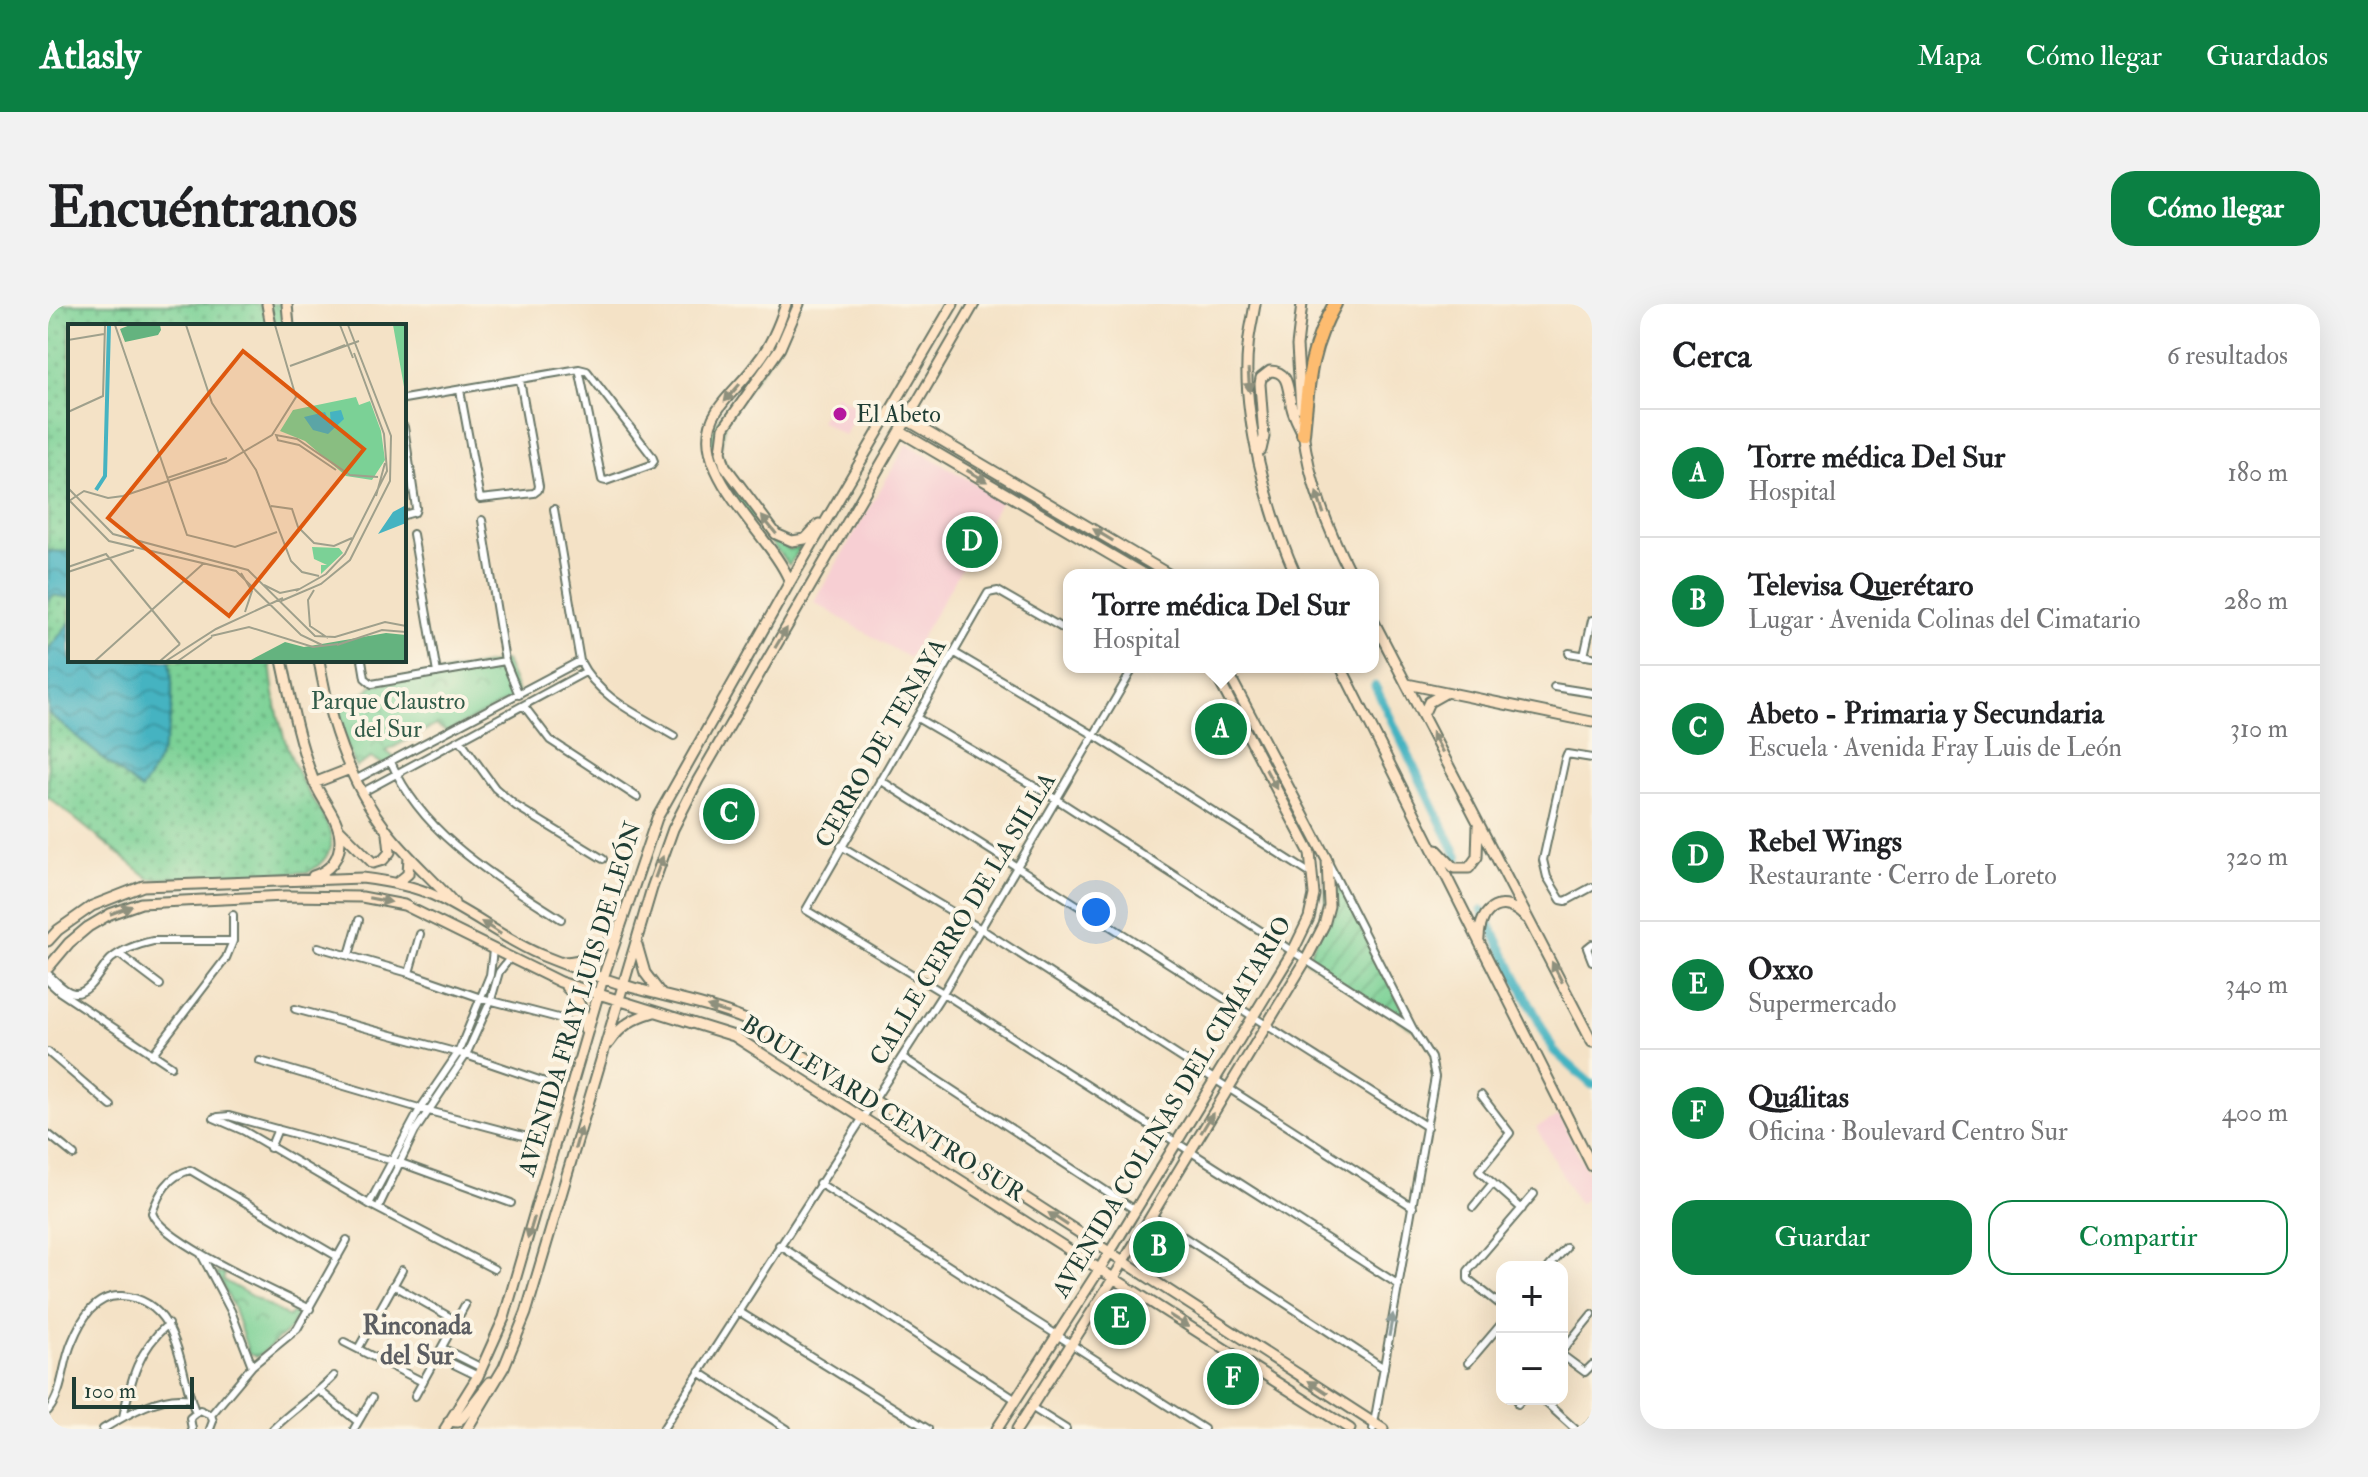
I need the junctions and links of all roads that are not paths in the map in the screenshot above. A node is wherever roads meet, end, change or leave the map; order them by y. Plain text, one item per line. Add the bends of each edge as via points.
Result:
1 (267, 304) edge
2 (287, 304) edge
3 (786, 304) edge
4 (799, 304) edge
5 (953, 304) edge
6 (974, 304) edge
7 (1255, 304) edge
8 (1302, 304) edge
9 (1335, 304) edge
10 (271, 324) edge
11 (289, 324) edge
12 (926, 351) junction
13 (941, 360) junction
14 (579, 369) junction
15 (520, 380) junction
16 (460, 390) junction
17 (406, 399) edge
18 (907, 420) junction
19 (901, 432) junction
20 (1303, 434) junction
21 (406, 440) edge
22 (1259, 458) junction
23 (554, 509) dead end
24 (830, 513) junction
25 (406, 514) edge
26 (482, 520) dead end
27 (413, 534) dead end
28 (1135, 569) edge
29 (1160, 569) edge
30 (1294, 569) edge
31 (1348, 569) edge
32 (790, 582) junction
33 (1592, 620) edge
34 (1063, 629) edge
35 (1379, 631) edge
36 (955, 653) junction
37 (1569, 653) dead end
38 (1588, 656) edge
39 (505, 661) junction
40 (580, 661) junction
41 (282, 662) edge
42 (319, 662) edge
43 (362, 662) edge
44 (585, 672) junction
45 (437, 673) junction
46 (1129, 673) edge
47 (1215, 673) edge
48 (1228, 673) edge
49 (1344, 673) edge
50 (1231, 679) junction
51 (1407, 684) junction
52 (1221, 685) junction
53 (1554, 687) dead end
54 (1449, 692) junction
55 (1592, 693) edge
56 (519, 695) junction
57 (524, 706) junction
58 (489, 711) junction
59 (1423, 715) junction
60 (917, 718) junction
61 (496, 722) junction
62 (1592, 722) edge
63 (1094, 735) junction
64 (674, 736) dead end
65 (461, 741) junction
66 (1592, 758) edge
67 (391, 762) junction
68 (350, 769) junction
69 (396, 774) junction
70 (355, 780) junction
71 (880, 780) junction
72 (314, 783) junction
73 (361, 793) junction
74 (637, 797) dead end
75 (1056, 799) junction
76 (1477, 819) junction
77 (1418, 825) junction
78 (339, 829) junction
79 (387, 831) junction
80 (841, 846) junction
81 (409, 857) junction
82 (603, 859) dead end
83 (1327, 860) junction
84 (1017, 865) junction
85 (1314, 876) junction
86 (304, 879) junction
87 (397, 883) junction
88 (1592, 887) edge
89 (459, 909) junction
90 (233, 915) dead end
91 (561, 919) dead end
92 (359, 920) dead end
93 (1533, 926) junction
94 (981, 929) junction
95 (618, 932) junction
96 (420, 934) dead end
97 (48, 941) edge
98 (233, 941) junction
99 (1479, 941) junction
100 (636, 942) junction
101 (1592, 944) edge
102 (318, 947) dead end
103 (493, 950) junction
104 (1293, 951) junction
105 (119, 954) junction
106 (349, 955) junction
107 (510, 958) junction
108 (1306, 960) junction
109 (1592, 961) edge
110 (561, 962) junction
111 (48, 971) edge
112 (409, 973) junction
113 (603, 978) junction
114 (48, 981) edge
115 (560, 982) junction
116 (623, 984) junction
117 (160, 985) dead end
118 (943, 993) junction
119 (661, 994) junction
120 (598, 995) junction
121 (481, 998) junction
122 (491, 1000) junction
123 (618, 1001) junction
124 (295, 1009) dead end
125 (654, 1012) junction
126 (1254, 1015) junction
127 (566, 1020) dead end
128 (1267, 1024) junction
129 (1413, 1029) junction
130 (1592, 1042) edge
131 (583, 1046) junction
132 (48, 1052) edge
133 (603, 1053) junction
134 (462, 1054) junction
135 (152, 1055) junction
136 (902, 1057) junction
137 (260, 1061) dead end
138 (171, 1066) dead end
139 (1215, 1080) junction
140 (548, 1083) dead end
141 (1228, 1088) junction
142 (1481, 1095) dead end
143 (874, 1100) junction
144 (111, 1106) dead end
145 (420, 1109) junction
146 (429, 1111) junction
147 (862, 1117) junction
148 (1427, 1127) junction
149 (278, 1129) junction
150 (48, 1134) edge
151 (531, 1138) dead end
152 (1592, 1140) edge
153 (1176, 1143) junction
154 (1581, 1145) junction
155 (270, 1148) junction
156 (1190, 1152) junction
157 (74, 1155) dead end
158 (392, 1161) junction
159 (1591, 1162) edge
160 (401, 1163) junction
161 (819, 1183) junction
162 (1493, 1183) junction
163 (1149, 1188) junction
164 (1534, 1194) dead end
165 (1163, 1197) junction
166 (511, 1203) dead end
167 (369, 1204) junction
168 (1413, 1207) junction
169 (1473, 1207) dead end
170 (378, 1208) junction
171 (1522, 1209) junction
172 (1135, 1210) junction
173 (1152, 1216) junction
174 (347, 1240) dead end
175 (779, 1245) junction
176 (1566, 1248) dead end
177 (1109, 1253) junction
178 (201, 1254) junction
179 (338, 1257) junction
180 (1554, 1261) edge
181 (1124, 1262) junction
182 (494, 1269) dead end
183 (402, 1270) dead end
184 (1099, 1270) junction
185 (1113, 1279) junction
186 (393, 1285) junction
187 (1399, 1285) junction
188 (1496, 1301) edge
189 (465, 1305) dead end
190 (310, 1309) junction
191 (738, 1311) junction
192 (1592, 1314) edge
193 (457, 1321) junction
194 (168, 1324) junction
195 (1496, 1330) edge
196 (1056, 1336) junction
197 (344, 1342) dead end
198 (1071, 1345) junction
199 (1568, 1345) edge
200 (442, 1348) junction
201 (358, 1349) junction
202 (437, 1356) junction
203 (1568, 1358) edge
204 (1468, 1363) dead end
205 (1592, 1365) edge
206 (252, 1366) junction
207 (1384, 1368) junction
208 (480, 1372) junction
209 (502, 1372) junction
210 (699, 1372) junction
211 (334, 1376) dead end
212 (187, 1382) junction
213 (423, 1382) junction
214 (320, 1391) junction
215 (415, 1396) dead end
216 (175, 1397) junction
217 (372, 1398) dead end
218 (190, 1399) junction
219 (1016, 1400) junction
220 (1548, 1405) edge
221 (1031, 1407) junction
222 (48, 1411) edge
223 (195, 1411) junction
224 (211, 1415) junction
225 (123, 1417) junction
226 (358, 1422) junction
227 (1592, 1422) edge
228 (447, 1425) edge
229 (1373, 1426) edge
230 (212, 1428) edge
231 (1573, 1428) edge
232 (103, 1429) edge
233 (192, 1429) edge
234 (273, 1429) edge
235 (354, 1429) edge
236 (467, 1429) edge
237 (663, 1429) edge
238 (787, 1429) edge
239 (928, 1429) edge
240 (997, 1429) edge
241 (1017, 1429) edge
242 (1066, 1429) edge
243 (1204, 1429) edge
244 (1350, 1429) edge
245 (1383, 1429) edge
246 (1585, 1429) edge

1 - 10 street
2 - 11 street
3 -> 32 street via 770,345 716,412 708,447 717,475
24 -> 4 street via 805,539 784,539 725,466 721,452 724,428 780,348
5 - 12 street, AVENIDA FRAY LUIS DE LEÓN
6 - 13 street, AVENIDA FRAY LUIS DE LEÓN
7 -> 22 street via 1248,378
8 - 20 street via 1297,346
9 - 20 highway via 1315,344
12 - 13 street
12 - 24 street, AVENIDA FRAY LUIS DE LEÓN
13 - 18 street, AVENIDA FRAY LUIS DE LEÓN
14 - 14 street via 602,480 651,465 652,456 587,371
14 - 15 street
15 - 16 street
15 - 16 street via 539,486 534,493 480,499
16 - 17 street
18 - 19 street, AVENIDA FRAY LUIS DE LEÓN
29 -> 18 street
19 -> 28 street
100 -> 19 street, AVENIDA FRAY LUIS DE LEÓN via 673,829 698,780
20 - 22 street via 1285,378 1270,371 1260,384 1264,437
31 -> 20 street via 1325,520
21 - 25 street via 416,508
22 - 30 street via 1272,514
23 - 40 street
24 - 32 street, AVENIDA FRAY LUIS DE LEÓN
26 - 39 street
27 - 45 street
32 - 95 street, AVENIDA FRAY LUIS DE LEÓN via 657,818
33 - 38 street
34 - 36 street, CERRO DE TENAYA via 998,591 988,593
35 - 51 street
36 - 60 street, CERRO DE TENAYA
36 - 63 street
37 - 38 street
39 - 45 street
39 - 56 street
40 - 44 street
40 - 56 street
41 - 72 street via 295,727
42 - 68 street
43 - 45 street via 372,684
44 - 57 street
44 - 64 street via 606,694
46 - 63 street, CALLE CERRO DE LA SILLA
47 - 52 street, AVENIDA COLINAS DEL CIMATARIO
48 - 50 street, AVENIDA COLINAS DEL CIMATARIO
49 - 77 street
50 - 52 street
50 - 83 street, AVENIDA COLINAS DEL CIMATARIO
51 - 54 street
51 - 59 street
52 -> 85 street, AVENIDA COLINAS DEL CIMATARIO via 1310,853
53 - 55 street
54 - 59 street via 1429,702
54 - 62 street
56 - 58 street
57 - 61 street
57 - 74 street via 550,740
58 - 61 street
58 - 67 street
76 -> 59 street
60 - 71 street, CERRO DE TENAYA
60 - 75 street
61 - 65 street
63 - 75 street, CALLE CERRO DE LA SILLA
63 - 85 street
65 - 69 street
65 - 82 street via 495,788 516,806
66 - 88 street via 1567,754 1543,860 1561,900
67 - 69 street
67 - 70 street
68 - 70 street
68 - 72 street
69 - 73 street
69 - 91 street via 438,831 472,861
70 - 73 street
71 - 80 street, CERRO DE TENAYA
71 - 84 street
72 - 78 street
73 - 79 street
75 - 84 street, CALLE CERRO DE LA SILLA
75 - 104 street
76 - 77 street via 1477,857 1462,870 1447,863
76 - 93 street
77 - 99 street
78 - 79 street via 373,863 390,852
78 - 86 street via 334,862
79 - 81 street
80 - 94 street
80 - 118 street, CERRO DE TENAYA via 806,910
81 - 87 street via 408,874
81 - 89 street
83 - 108 street, AVENIDA COLINAS DEL CIMATARIO via 1329,906
83 - 129 street
84 - 94 street, CALLE CERRO DE LA SILLA
84 - 126 street
85 - 104 street, AVENIDA COLINAS DEL CIMATARIO via 1309,918
86 - 87 street, BOULEVARD CENTRO SUR
86 - 97 street, BOULEVARD CENTRO SUR via 143,886 92,906
87 - 89 street, BOULEVARD CENTRO SUR
110 -> 89 street, BOULEVARD CENTRO SUR via 513,942
90 - 98 street
92 - 106 street
93 - 99 street via 1517,909 1500,905 1483,915
130 -> 93 street
94 - 118 street, CALLE CERRO DE LA SILLA
94 - 139 street
95 - 110 street via 592,955
95 - 113 street, AVENIDA FRAY LUIS DE LEÓN
96 - 112 street
98 - 105 street via 153,941
98 - 135 street via 226,958
99 - 154 street
100 - 116 street, AVENIDA FRAY LUIS DE LEÓN
100 - 119 street via 645,973
101 - 109 street via 1587,948
102 - 106 street
103 - 107 street, BOULEVARD CENTRO SUR
111 -> 103 street, BOULEVARD CENTRO SUR via 78,935 110,914 141,903 179,900 362,897 404,905
103 - 121 street
104 - 108 street
104 - 126 street, AVENIDA COLINAS DEL CIMATARIO
105 - 111 street via 78,993 67,991
105 - 117 street
106 - 112 street
107 - 115 street, BOULEVARD CENTRO SUR
107 - 122 street via 499,972
108 - 128 street, AVENIDA COLINAS DEL CIMATARIO
108 - 129 street
110 - 113 street, BOULEVARD CENTRO SUR
112 - 121 street
113 - 116 street, BOULEVARD CENTRO SUR
113 - 120 street, AVENIDA FRAY LUIS DE LEÓN
114 - 135 street
115 - 120 street, BOULEVARD CENTRO SUR
115 - 131 street via 573,993 584,1015
116 - 119 street, BOULEVARD CENTRO SUR
116 - 123 street, AVENIDA FRAY LUIS DE LEÓN
118 - 136 street, CALLE CERRO DE LA SILLA
118 - 153 street
143 -> 119 street, BOULEVARD CENTRO SUR via 746,1020
120 - 123 street, BOULEVARD CENTRO SUR
120 - 131 street, AVENIDA FRAY LUIS DE LEÓN
121 - 122 street
121 - 134 street
122 - 127 street
122 - 134 street
123 - 125 street, BOULEVARD CENTRO SUR
123 - 133 street, AVENIDA FRAY LUIS DE LEÓN
124 - 134 street
125 - 133 street via 628,1022
125 - 147 street, BOULEVARD CENTRO SUR via 734,1036
126 - 128 street
126 - 139 street, AVENIDA COLINAS DEL CIMATARIO
128 - 141 street, AVENIDA COLINAS DEL CIMATARIO
128 - 148 street
129 - 148 street via 1434,1067
131 -> 208 street, AVENIDA FRAY LUIS DE LEÓN via 504,1318
132 - 144 street
209 -> 133 street, AVENIDA FRAY LUIS DE LEÓN via 526,1313
134 - 140 street
134 - 145 street
134 - 146 street
135 - 138 street
136 - 143 street, CALLE CERRO DE LA SILLA
136 - 172 street
137 - 145 street
139 - 141 street
139 - 153 street, AVENIDA COLINAS DEL CIMATARIO
156 -> 141 street, AVENIDA COLINAS DEL CIMATARIO
141 - 168 street
142 - 162 street via 1510,1133 1479,1171
143 - 147 street, CALLE CERRO DE LA SILLA
177 -> 143 street, BOULEVARD CENTRO SUR
145 - 146 street
145 - 158 street
146 - 151 street
146 - 160 street
147 - 161 street, CALLE CERRO DE LA SILLA
147 - 184 street, BOULEVARD CENTRO SUR
148 - 168 street
149 - 155 street
149 - 155 street via 229,1116 214,1118
149 - 158 street
150 - 157 street
152 - 154 street
153 - 156 street
153 - 163 street, AVENIDA COLINAS DEL CIMATARIO
154 - 159 street
155 - 167 street
156 - 165 street, AVENIDA COLINAS DEL CIMATARIO
156 - 187 street
158 - 160 street
158 - 167 street
160 - 166 street
160 - 170 street
161 - 175 street, CALLE CERRO DE LA SILLA
161 - 196 street
162 - 169 street
162 - 171 street
163 - 165 street
163 - 172 street, AVENIDA COLINAS DEL CIMATARIO
164 - 171 street
165 - 173 street, AVENIDA COLINAS DEL CIMATARIO
167 - 170 street
168 - 187 street
170 - 182 street
171 - 188 street via 1468,1271 1467,1276
172 - 177 street, AVENIDA COLINAS DEL CIMATARIO
173 - 181 street, AVENIDA COLINAS DEL CIMATARIO
173 - 207 street
174 - 179 street
175 - 191 street, CALLE CERRO DE LA SILLA
175 - 219 street
176 - 180 street
177 - 181 street, BOULEVARD CENTRO SUR
177 - 184 street, AVENIDA COLINAS DEL CIMATARIO
178 - 179 street via 152,1213 170,1180 190,1170
178 - 190 street
178 - 206 street
179 - 190 street
181 - 185 street, AVENIDA COLINAS DEL CIMATARIO
229 -> 181 street, BOULEVARD CENTRO SUR
183 - 186 street
184 - 185 street, BOULEVARD CENTRO SUR
184 - 196 street, AVENIDA COLINAS DEL CIMATARIO
185 - 198 street, AVENIDA COLINAS DEL CIMATARIO
185 -> 244 street, BOULEVARD CENTRO SUR
186 - 193 street
186 - 201 street
207 -> 187 street
189 - 193 street
190 - 206 street via 297,1329
191 - 210 street, CALLE CERRO DE LA SILLA
191 - 239 street
192 - 199 street
193 - 200 street
194 - 212 street
194 - 222 street via 144,1300 100,1299 70,1346 60,1390
194 - 225 street via 134,1367
195 - 204 street
196 - 198 street
196 - 219 street, AVENIDA COLINAS DEL CIMATARIO
197 - 201 street
198 - 221 street, AVENIDA COLINAS DEL CIMATARIO
198 - 243 street
200 - 202 street
200 - 208 street
201 - 213 street
202 - 208 street
202 - 213 street
203 - 205 street via 1585,1372
206 - 224 street
207 - 229 street
208 - 228 street, AVENIDA FRAY LUIS DE LEÓN
209 - 228 street via 462,1418
209 - 236 street, AVENIDA FRAY LUIS DE LEÓN
210 - 237 street, CALLE CERRO DE LA SILLA
210 - 238 street
211 - 214 street
212 - 216 street
212 - 218 street
213 - 215 street
214 - 226 street
214 - 234 street
216 - 218 street
216 - 225 street
217 - 226 street
218 - 223 street
219 - 240 street, AVENIDA COLINAS DEL CIMATARIO
220 - 231 street
221 - 241 street, AVENIDA COLINAS DEL CIMATARIO
221 - 242 street
223 - 224 street
223 - 233 street via 189,1422
224 - 230 street
225 - 232 street
226 - 235 street
227 - 246 street
229 - 245 street, BOULEVARD CENTRO SUR

